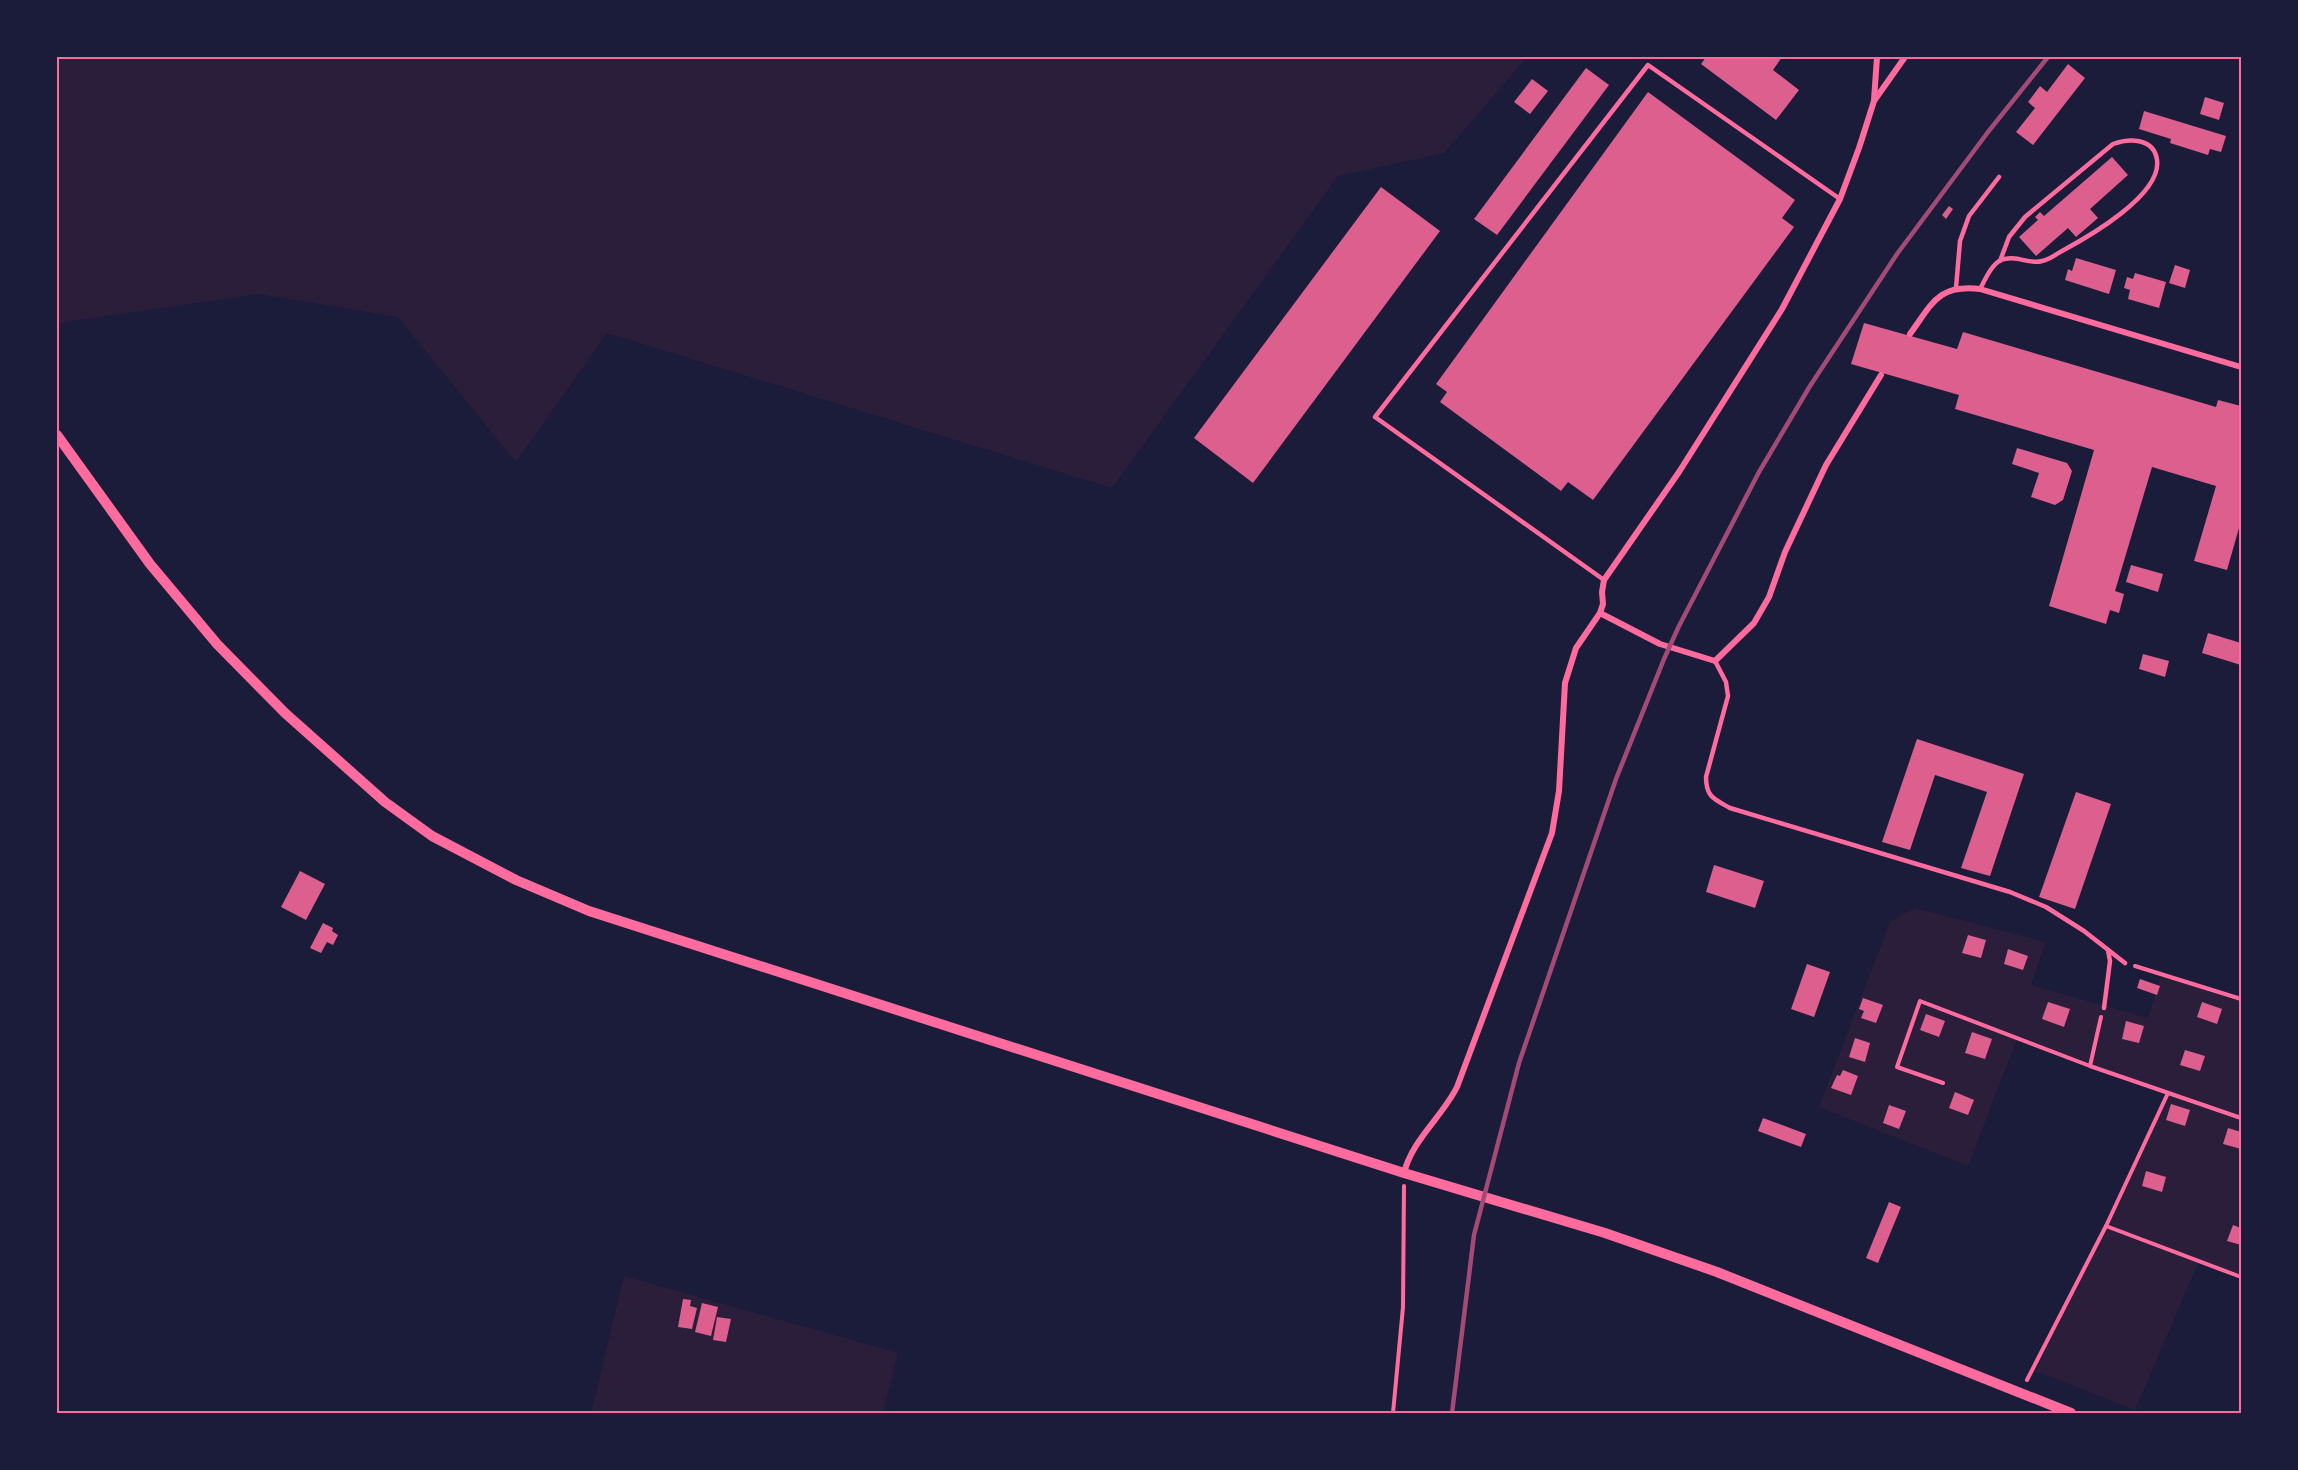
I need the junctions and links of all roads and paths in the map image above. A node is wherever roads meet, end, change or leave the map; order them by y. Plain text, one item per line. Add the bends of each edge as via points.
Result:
1 (1877, 57) edge
2 (1905, 57) edge
3 (1874, 101) junction
4 (1999, 177) dead end
5 (1840, 199) junction
6 (2000, 261) junction
7 (1956, 288) junction
8 (1980, 289) junction
9 (1910, 334) dead end
10 (2241, 367) edge
11 (1881, 375) dead end
12 (57, 435) edge
13 (1604, 580) junction
14 (1600, 613) junction
15 (1715, 661) junction
16 (2108, 950) junction
17 (2125, 963) joint
18 (2241, 999) edge
19 (2104, 1008) joint
20 (2090, 1066) junction
21 (1943, 1083) dead end
22 (2168, 1093) junction
23 (2241, 1118) edge
24 (1404, 1173) junction
25 (2106, 1226) junction
26 (2241, 1276) edge
27 (2020, 1393) junction
28 (1393, 1413) edge
29 (2071, 1413) edge

1 - 3 street
2 - 3 street
3 - 5 street
4 - 7 lane via 1969,216 1960,241
5 - 13 street via 1782,309 1679,472
5 - 13 lane via 1648,65 1375,417
6 - 6 lane via 2016,227 2104,150 2131,139 2151,147 2158,164 2155,176 2117,217 2041,262 2013,258
6 - 8 lane
7 - 8 street
7 - 9 street via 1943,293 1932,304
8 - 10 street
11 - 15 street via 1826,465 1754,623
12 - 24 street via 150,564 217,644 285,713 385,802 432,836 516,880 589,911
13 - 14 street
14 - 15 street via 1660,644
14 - 24 street via 1576,648 1564,683 1559,791 1552,833 1457,1087 1412,1150
15 - 16 lane via 1728,696 1706,777 1706,788 1712,798 1730,808 2010,892 2046,907
16 - 17 lane
16 - 19 lane
17 - 18 path
19 - 20 path
20 - 21 path via 1920,1001 1897,1067
20 - 22 path
22 - 23 path
22 - 25 path
24 - 27 street via 1605,1233 1717,1272
24 - 28 path via 1403,1307
25 - 26 path
25 - 27 path
27 - 29 street

